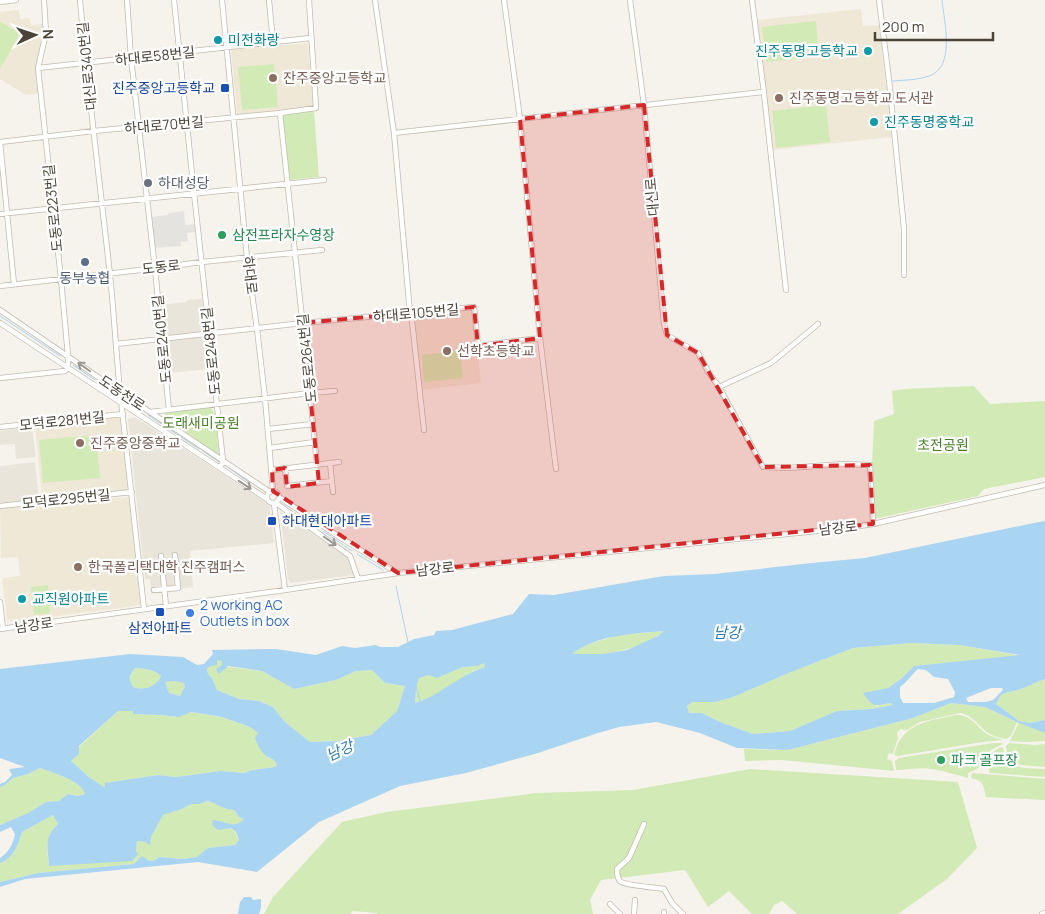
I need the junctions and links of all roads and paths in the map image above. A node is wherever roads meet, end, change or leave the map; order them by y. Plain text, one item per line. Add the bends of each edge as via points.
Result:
1 (16, 0) edge
2 (44, 0) edge
3 (80, 0) edge
4 (126, 0) edge
5 (174, 0) edge
6 (222, 0) edge
7 (269, 0) edge
8 (309, 0) edge
9 (375, 0) edge
10 (504, 0) edge
11 (630, 0) edge
12 (752, 0) edge
13 (879, 0) edge
14 (0, 2) edge
15 (310, 38) junction
16 (273, 42) junction
17 (226, 48) junction
18 (179, 53) junction
19 (131, 58) junction
20 (85, 63) junction
21 (38, 68) junction
22 (763, 92) junction
23 (644, 105) junction
24 (280, 113) junction
25 (234, 118) junction
26 (520, 119) junction
27 (187, 123) junction
28 (140, 127) junction
29 (94, 131) junction
30 (394, 134) junction
31 (45, 137) junction
32 (0, 142) edge
33 (324, 180) dead end
34 (288, 183) junction
35 (241, 188) junction
36 (194, 193) junction
37 (147, 198) junction
38 (101, 203) junction
39 (53, 208) junction
40 (7, 213) junction
41 (0, 214) edge
42 (322, 250) dead end
43 (295, 252) junction
44 (248, 258) junction
45 (202, 262) junction
46 (155, 269) junction
47 (110, 274) junction
48 (904, 275) dead end
49 (61, 279) junction
50 (14, 284) junction
51 (0, 286) edge
52 (786, 290) dead end
53 (0, 310) edge
54 (410, 313) junction
55 (0, 323) edge
56 (303, 324) junction
57 (818, 324) dead end
58 (257, 329) junction
59 (209, 334) junction
60 (540, 338) junction
61 (162, 340) junction
62 (116, 344) junction
63 (68, 356) junction
64 (68, 368) junction
65 (0, 378) edge
66 (720, 387) junction
67 (334, 391) dead end
68 (120, 392) junction
69 (310, 393) junction
70 (265, 398) junction
71 (122, 403) junction
72 (137, 403) junction
73 (216, 404) junction
74 (169, 410) junction
75 (133, 411) junction
76 (150, 412) junction
77 (123, 414) junction
78 (313, 424) junction
79 (0, 427) edge
80 (268, 429) junction
81 (424, 430) dead end
82 (315, 442) junction
83 (200, 445) junction
84 (270, 448) junction
85 (196, 452) junction
86 (223, 461) junction
87 (339, 462) dead end
88 (330, 463) junction
89 (317, 465) junction
90 (220, 468) junction
91 (285, 468) junction
92 (556, 469) dead end
93 (272, 470) junction
94 (332, 481) junction
95 (1045, 485) edge
96 (272, 491) junction
97 (132, 492) junction
98 (332, 492) dead end
99 (279, 497) junction
100 (267, 499) junction
101 (275, 503) junction
102 (0, 506) edge
103 (873, 524) junction
104 (353, 545) junction
105 (347, 553) junction
106 (175, 555) dead end
107 (161, 556) dead end
108 (398, 572) junction
109 (358, 579) junction
110 (164, 589) junction
111 (154, 590) dead end
112 (285, 590) junction
113 (0, 602) edge
114 (166, 606) junction
115 (144, 610) junction
116 (2, 629) edge
117 (644, 824) dead end
118 (634, 900) dead end
119 (610, 904) dead end
120 (620, 914) edge
121 (634, 914) edge
122 (683, 914) edge

1 - 14 street
2 - 21 street, 도동로223번길 via 46,34
3 - 20 street, 대신로340번길
4 - 19 street, 도동로240번길
5 - 18 street, 도동로248번길
6 - 17 street, 하대로
7 - 16 street
8 - 15 street
9 - 30 street
10 - 26 street
11 - 23 street, 대신로
12 - 22 street
13 - 48 street via 904,229
15 - 16 street, 하대로58번길
15 - 24 street, 하대로70번길 via 316,108
16 - 17 street, 하대로58번길
17 - 18 street, 하대로58번길
17 - 25 street, 하대로
18 - 19 street, 하대로58번길
18 - 27 street, 도동로248번길
19 - 20 street, 하대로58번길
19 - 28 street, 도동로240번길
20 - 21 street, 하대로58번길
20 - 29 street, 대신로340번길
21 - 31 street, 도동로223번길
22 - 23 street
22 - 52 street
23 - 26 street
23 - 66 street, 대신로 via 664,324 667,335 698,353
24 - 25 street, 하대로70번길
24 - 34 street, 도동로264번길
25 - 27 street, 하대로70번길
25 - 35 street, 하대로
26 - 30 street
26 - 60 street
27 - 28 street, 하대로70번길
27 - 36 street, 도동로248번길
28 - 29 street, 하대로70번길
28 - 37 street, 도동로240번길
29 - 31 street, 하대로70번길
29 - 38 street, 대신로340번길
30 - 54 street
31 - 32 street, 하대로70번길
31 - 39 street, 도동로223번길
32 - 40 street
33 - 34 street
34 - 35 street
34 - 43 street, 도동로264번길
35 - 36 street
35 - 44 street, 하대로
36 - 37 street
36 - 45 street, 도동로248번길
37 - 38 street
37 - 46 street, 도동로240번길
38 - 39 street
38 - 47 street, 대신로340번길
39 - 40 street
39 - 49 street, 도동로223번길
40 - 41 street
40 - 50 street
42 - 43 street, 도동로
43 - 44 street, 도동로
43 - 56 street, 도동로264번길
44 - 45 street, 도동로
44 - 58 street, 하대로
45 - 46 street, 도동로
45 - 59 street, 도동로248번길
46 - 47 street, 도동로
46 - 61 street, 도동로240번길
47 - 49 street, 도동로
47 - 62 street, 대신로340번길
49 - 50 street, 도동로
49 - 63 street, 도동로223번길
50 - 51 street, 도동로
53 - 63 street, 도동천로
54 - 56 street, 하대로105번길
54 - 60 street, 하대로105번길 via 474,307 478,346
54 - 81 street
55 - 64 street, 도동천로
56 - 58 street, 하대로105번길
56 - 69 street, 도동로264번길
57 - 66 street via 771,363
58 - 59 street, 하대로105번길
58 - 70 street, 하대로
59 - 61 street, 하대로105번길
59 - 73 street, 도동로248번길
60 - 92 street
61 - 62 street, 하대로105번길
61 - 74 street, 도동로240번길
62 - 68 street, 대신로340번길
63 - 64 street, 도동로223번길
68 -> 63 street, 도동천로
64 - 65 street via 65,371
64 - 71 street, 도동천로
66 - 103 street, 남강로 via 764,467 870,465
67 - 69 street
68 - 71 street, 대신로340번길
68 - 72 street, 도동천로
69 - 70 street
69 - 78 street, 도동로264번길
70 - 73 street
70 - 80 street, 하대로
71 - 75 street, 도동천로
71 - 77 street, 대신로340번길
72 - 75 street via 133,405
72 - 76 street, 도동천로
73 - 74 street
73 - 86 street, 도동로248번길
74 - 76 street
75 - 85 street, 도동천로
76 - 83 street, 도동천로
77 - 79 street, 모덕로281번길
77 - 97 street, 대신로340번길
78 - 80 street
78 - 82 street, 도동로264번길
80 - 84 street, 하대로
82 - 84 street
82 - 89 street, 도동로264번길
83 - 85 street via 201,450
83 - 86 street, 도동천로
84 - 93 street, 하대로
85 - 90 street, 도동천로
86 - 90 street
86 - 96 street, 도동천로
87 - 88 street
88 - 89 street
88 - 94 street
89 - 91 street
90 -> 100 street, 도동천로
91 - 93 street
91 - 94 street via 287,486
93 - 96 street, 하대로
94 - 98 street
95 - 103 street, 남강로
96 - 99 street
96 - 100 street
97 - 102 street, 모덕로295번길
97 - 115 street, 대신로340번길
99 - 101 street
99 - 104 street
100 - 101 street
101 -> 105 street
101 - 112 street
103 - 108 street, 남강로
104 - 105 street via 355,552
104 - 108 street
105 - 109 street via 352,558
106 - 110 street via 178,588
107 - 110 street
108 - 109 street, 남강로
109 - 112 street, 남강로
110 - 111 street
110 - 114 street
112 - 114 street, 남강로
113 - 116 street
114 - 115 street, 남강로
115 - 116 street, 남강로
117 - 122 street via 629,858 617,869 618,879 628,884 664,888
118 - 121 street
119 - 120 street

